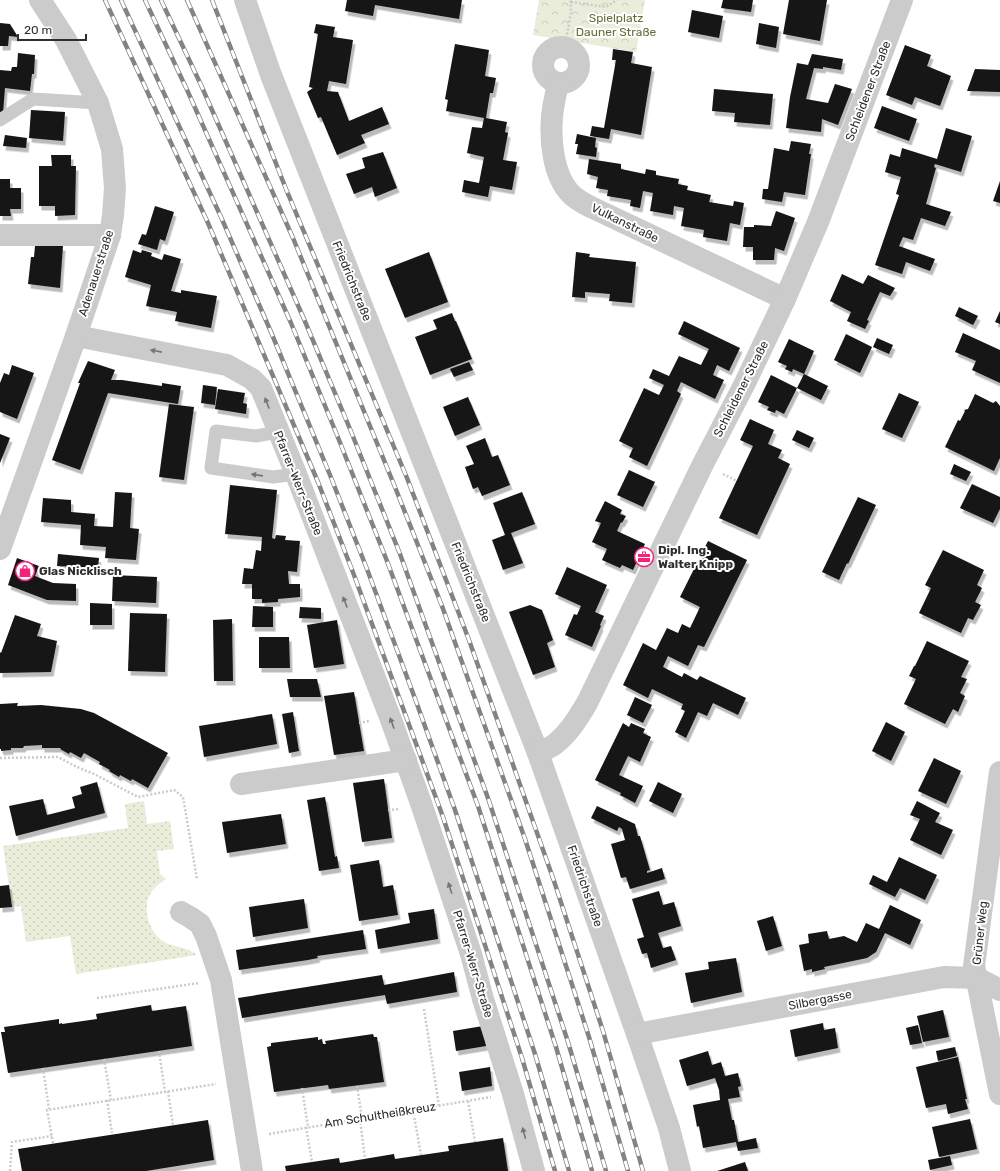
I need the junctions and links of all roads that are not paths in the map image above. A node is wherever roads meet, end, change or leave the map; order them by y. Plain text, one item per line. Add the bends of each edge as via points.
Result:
1 (40, 0) edge
2 (245, 0) edge
3 (902, 0) edge
4 (564, 46) road end
5 (98, 103) junction
6 (0, 120) edge
7 (0, 235) edge
8 (110, 235) junction
9 (785, 299) junction
10 (76, 336) junction
11 (278, 432) junction
12 (296, 474) junction
13 (0, 549) edge
14 (538, 753) junction
15 (406, 760) junction
16 (1000, 772) edge
17 (241, 784) dead end
18 (181, 912) dead end
19 (977, 978) junction
20 (1000, 990) edge
21 (637, 1034) junction
22 (1000, 1094) edge
23 (252, 1171) edge
24 (534, 1171) edge
25 (680, 1171) edge

1 - 5 street, Adenauerstraße via 66,40
2 - 14 street, Friedrichstraße via 271,75
3 - 9 street, Schleidener Straße via 818,222
4 - 9 street, Vulkanstraße via 576,53 580,65 576,77 571,81 558,83 552,116 552,146 558,173 570,194 593,208
5 - 6 lane via 33,99
5 - 8 street, Adenauerstraße via 112,149 115,188
7 - 8 street
8 - 10 street, Adenauerstraße
9 - 14 street, Schleidener Straße via 587,704 566,734 555,744
11 -> 10 street, Pfarrer-Werr-Straße via 261,388 227,365
10 - 13 street, Adenauerstraße
11 - 12 street, Pfarrer-Werr-Straße
12 -> 11 lane via 273,477 211,468 216,431 256,436
15 -> 12 street, Pfarrer-Werr-Straße
14 - 21 street, Friedrichstraße
15 - 17 street
24 -> 15 street, Pfarrer-Werr-Straße via 471,954
16 - 19 street, Grüner Weg via 974,966
18 - 23 street via 200,924 221,980
19 - 20 street, Silbergasse
19 - 21 street, Silbergasse via 944,977
19 - 22 street, Grüner Weg
21 - 25 street, Friedrichstraße via 669,1128

